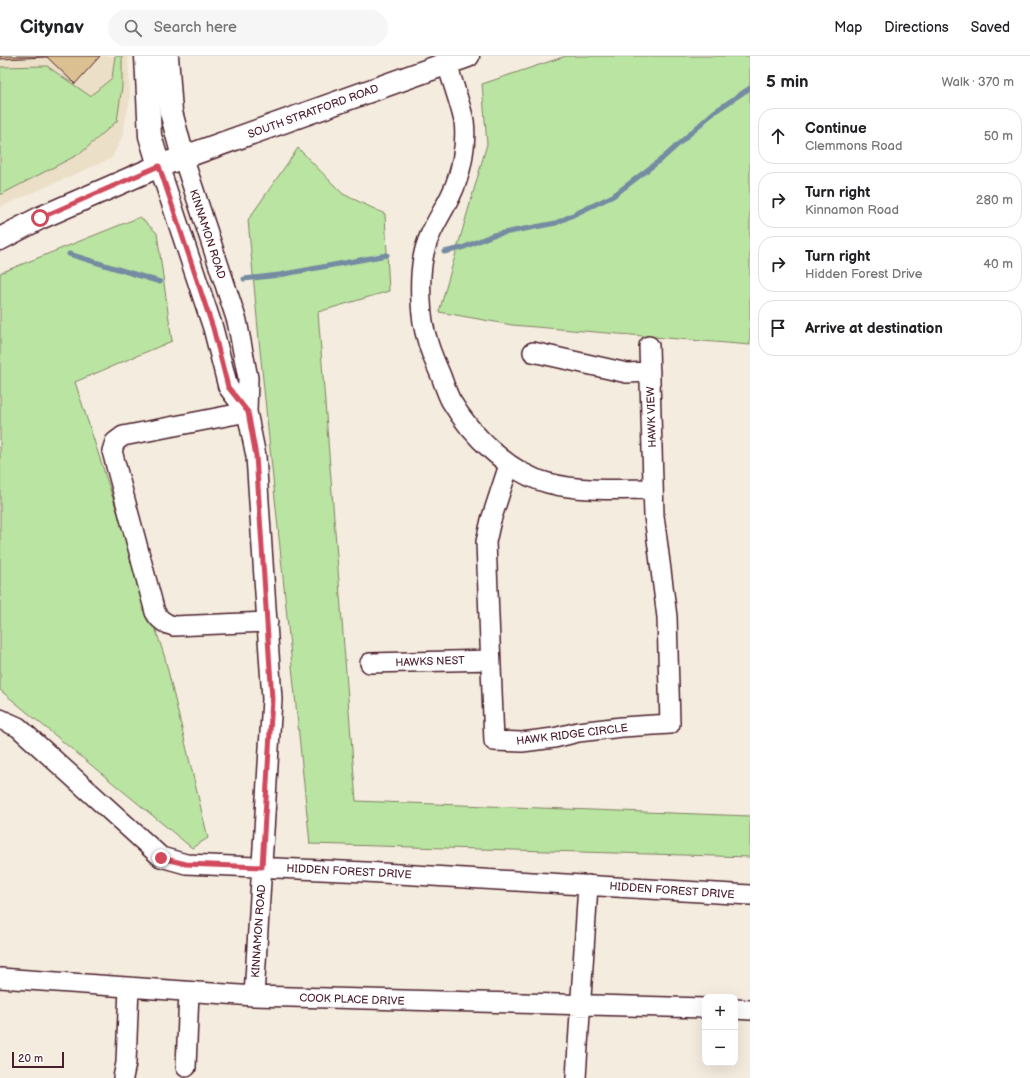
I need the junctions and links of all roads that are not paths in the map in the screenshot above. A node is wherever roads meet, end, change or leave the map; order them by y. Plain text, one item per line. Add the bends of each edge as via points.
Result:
1 (146, 56) edge
2 (167, 56) edge
3 (468, 56) edge
4 (447, 64) junction
5 (183, 157) junction
6 (159, 166) junction
7 (0, 238) edge
8 (238, 321) junction
9 (213, 328) junction
10 (649, 346) dead end
11 (533, 352) dead end
12 (650, 372) junction
13 (248, 412) junction
14 (509, 465) junction
15 (654, 489) junction
16 (268, 622) junction
17 (490, 660) junction
18 (370, 663) dead end
19 (0, 719) edge
20 (262, 867) junction
21 (588, 885) junction
22 (750, 895) edge
23 (0, 978) edge
24 (129, 987) junction
25 (189, 992) junction
26 (254, 996) junction
27 (580, 1005) junction
28 (702, 1008) edge
29 (738, 1009) edge
30 (750, 1010) edge
31 (186, 1067) dead end
32 (123, 1078) edge
33 (576, 1078) edge

1 - 6 main road, KINNAMON ROAD via 150,136
2 - 5 main road, KINNAMON ROAD via 171,112
3 - 4 main road, SOUTH STRATFORD ROAD
4 - 5 main road, SOUTH STRATFORD ROAD
4 - 14 street via 464,122 464,144 452,194 434,224 423,258 423,316 426,338 451,400 485,444
5 - 6 main road, SOUTH STRATFORD ROAD
5 - 8 street, KINNAMON ROAD
6 - 7 main road, SOUTH STRATFORD ROAD
6 - 9 street, KINNAMON ROAD
8 - 9 street
8 - 13 street, KINNAMON ROAD via 248,378
9 - 13 street, KINNAMON ROAD via 228,387
10 - 12 street, HAWK VIEW
11 - 12 street via 627,373
12 - 15 street, HAWK VIEW
13 - 16 street, KINNAMON ROAD via 256,456
13 - 16 street via 123,436 116,442 112,451 158,617 174,626
14 - 15 street via 547,483 568,487
14 - 17 street, HAWK RIDGE CIRCLE via 486,542
15 - 17 street, HAWK RIDGE CIRCLE via 654,516 667,617 670,724 578,732 522,742 494,741
16 - 20 street, KINNAMON ROAD via 272,699
17 - 18 street, HAWKS NEST
19 - 20 street, HIDDEN FOREST DRIVE via 18,727 161,858 186,864
20 - 21 street, HIDDEN FOREST DRIVE
20 - 26 street, KINNAMON ROAD
21 - 22 street, HIDDEN FOREST DRIVE
21 - 27 street
23 - 24 street, COOK PLACE DRIVE
24 - 25 street, COOK PLACE DRIVE
24 - 32 street via 126,1063
25 - 26 street, COOK PLACE DRIVE
25 - 31 street
26 - 27 street, COOK PLACE DRIVE
27 - 28 street, COOK PLACE DRIVE
27 - 33 street
29 - 30 street

